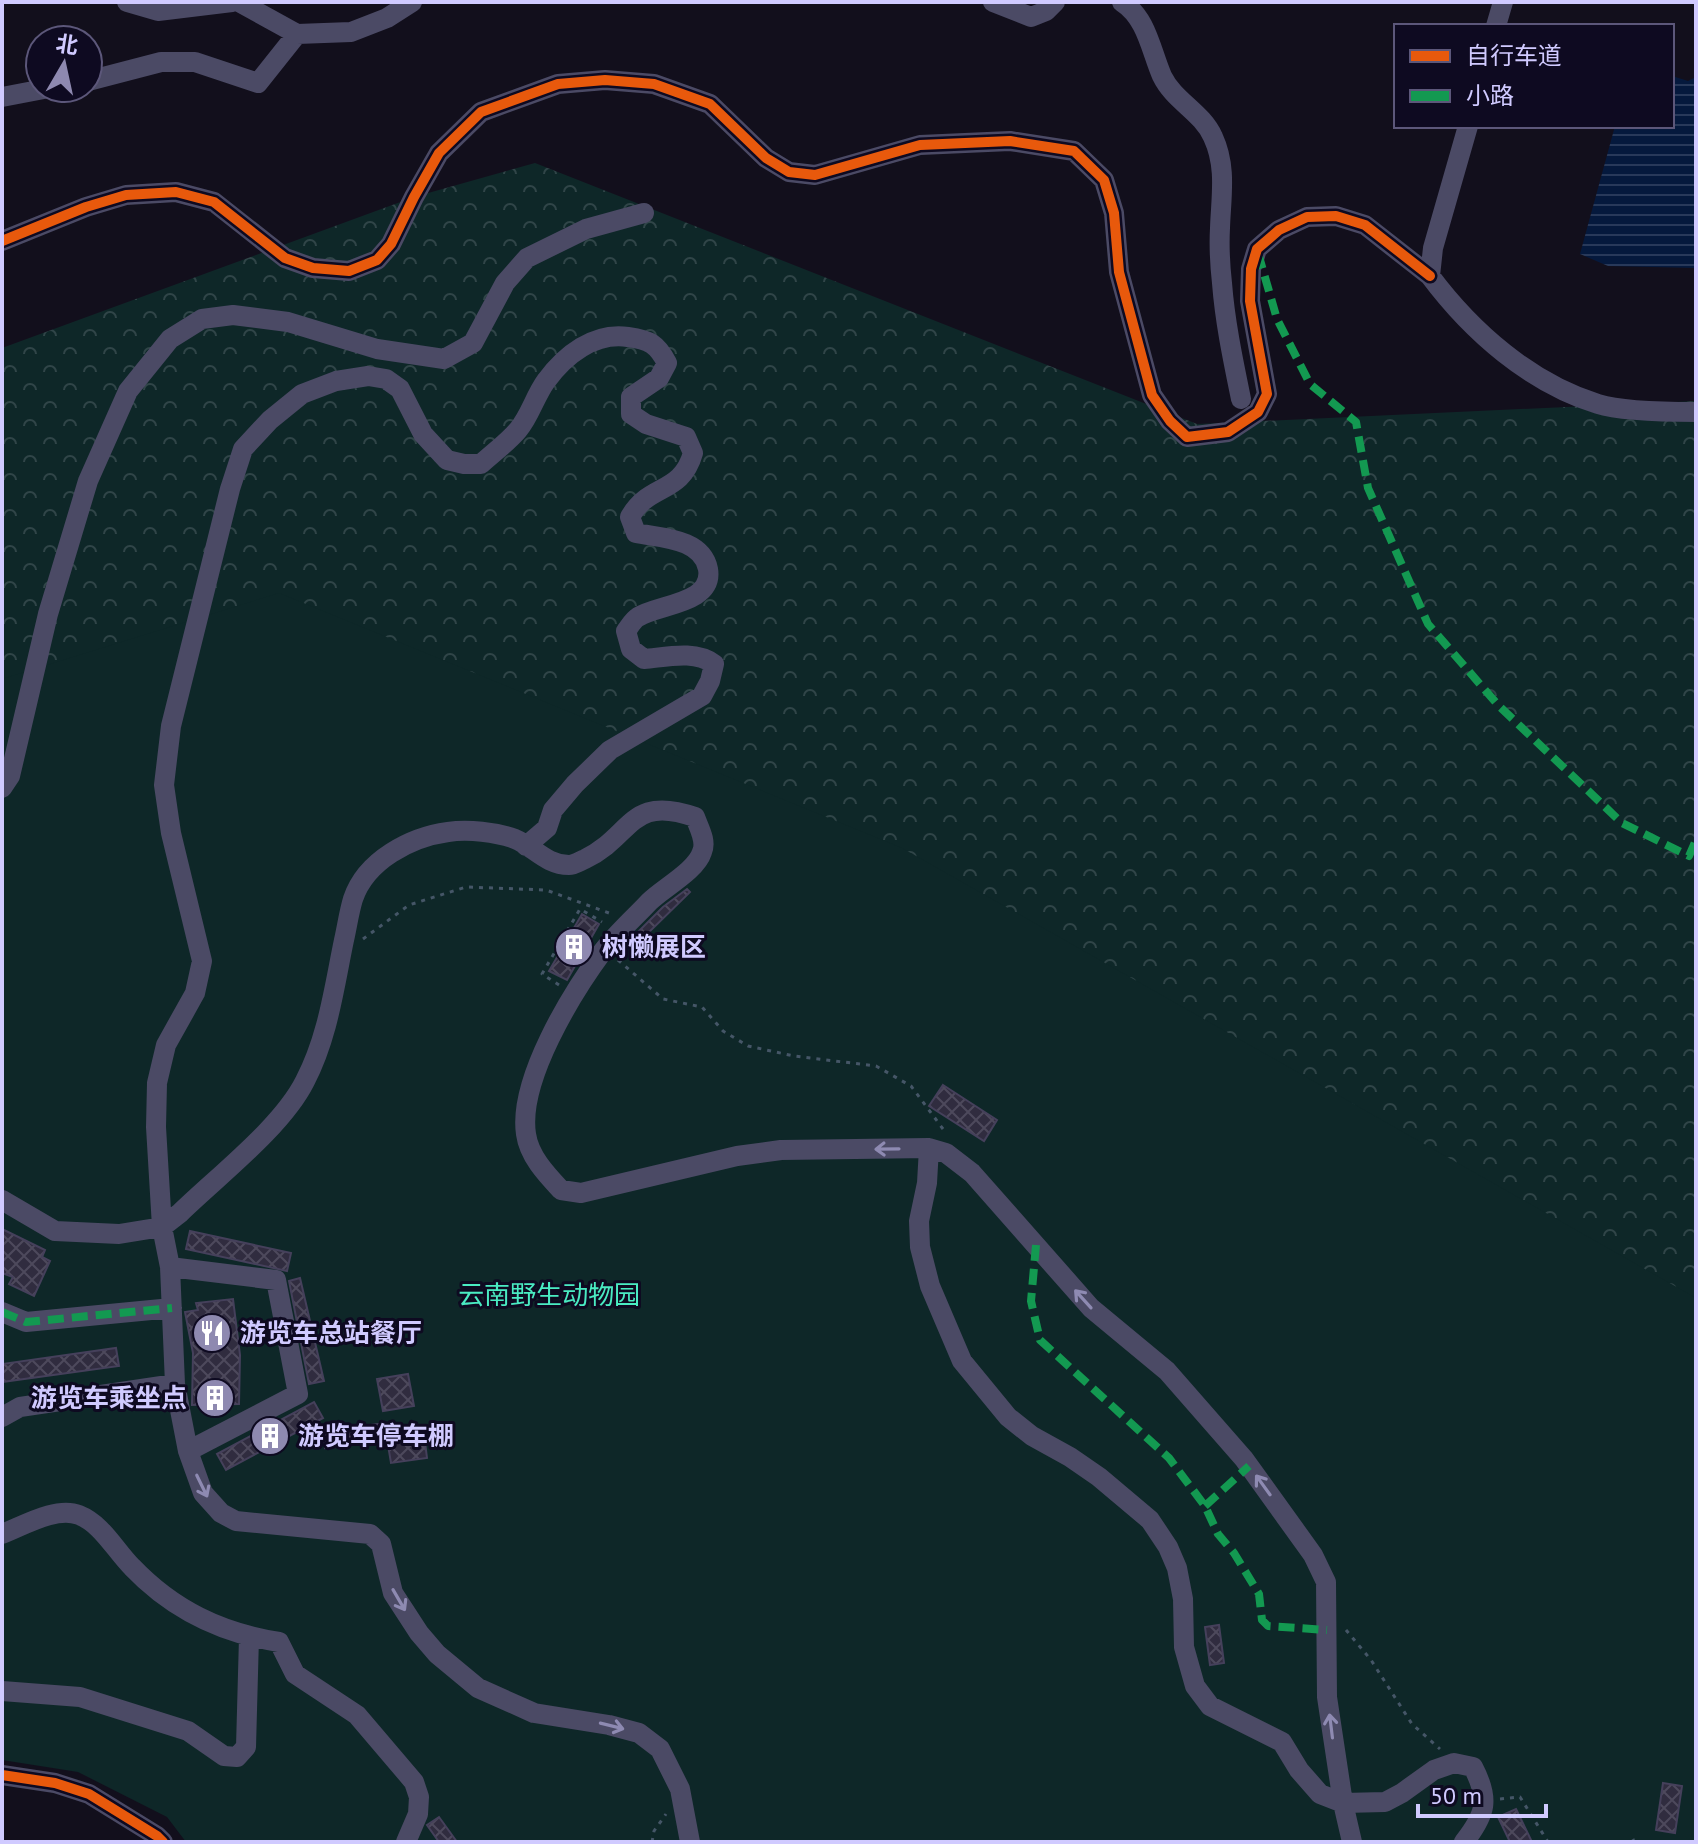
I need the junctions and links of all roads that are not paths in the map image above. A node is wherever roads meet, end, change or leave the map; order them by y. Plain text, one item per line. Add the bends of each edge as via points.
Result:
1 (127, 2) edge
2 (232, 2) edge
3 (239, 2) edge
4 (412, 2) edge
5 (993, 2) edge
6 (1055, 2) edge
7 (1122, 2) edge
8 (1503, 2) edge
9 (1497, 24) edge
10 (297, 34) junction
11 (104, 77) edge
12 (24, 93) edge
13 (2, 97) edge
14 (1467, 128) edge
15 (644, 213) dead end
16 (2, 241) edge
17 (1430, 276) junction
18 (1241, 399) dead end
19 (1696, 412) edge
20 (2, 788) edge
21 (526, 846) junction
22 (929, 1148) junction
23 (2, 1200) edge
24 (162, 1227) junction
25 (170, 1267) junction
26 (172, 1308) junction
27 (2, 1312) edge
28 (175, 1384) junction
29 (2, 1417) edge
30 (188, 1451) junction
31 (2, 1534) edge
32 (249, 1637) junction
33 (2, 1691) edge
34 (2, 1775) edge
35 (1343, 1803) junction
36 (163, 1842) edge
37 (406, 1842) edge
38 (690, 1842) edge
39 (1352, 1842) edge
40 (1464, 1842) edge

1 - 2 street via 158,11
3 - 10 street
4 - 10 street via 351,32
5 - 6 street via 1031,17
7 - 18 street via 1139,18 1163,79 1205,123 1223,169 1222,284
8 - 9 street
10 - 11 street via 258,83 195,62 161,62
12 - 13 street
14 - 17 street
15 - 20 street via 586,229 527,258 505,283 473,343 444,359 377,349 288,322 233,315 202,319 170,339 128,391 88,481 48,614 10,776
16 - 17 street via 126,195 176,192 214,202 285,258 313,268 349,271 377,260 391,244 439,153 481,112 558,84 605,80 654,84 710,104 766,158 789,172 815,175 920,145 1010,141 1074,151 1104,180 1114,213 1119,272 1152,395 1187,437 1228,432 1258,412 1267,394 1250,301 1251,269 1257,249 1279,230 1307,217 1336,216 1365,225
17 - 19 street via 1479,333 1545,381 1600,405
22 -> 21 street via 781,1150 581,1193 561,1190 533,1156 525,1134 541,1056 610,942 687,871 702,853 703,836 695,817 654,810 629,822 602,850 571,866 547,861
21 - 24 street via 477,832 449,832 413,841 387,855 368,874 354,896 323,1040 304,1082 285,1113
21 - 24 street via 610,750 702,696 714,664 692,656 644,659 631,649 626,631 636,617 703,589 709,573 704,556 691,545 636,533 630,517 639,502 688,469 693,453 686,437 631,414 631,397 659,378 667,363 659,347 643,339 617,335 573,351 546,381 519,429 481,464 447,460 423,434 400,389 368,376 302,394 243,449 171,726 164,785 202,961 195,993 166,1045 157,1083
35 -> 22 street via 1327,1697 1326,1582 1313,1555 1244,1459 1167,1371 1091,1308 972,1173 946,1153
22 - 35 street via 920,1247 930,1286 962,1361 1008,1417 1099,1477 1150,1520 1177,1568 1184,1647 1195,1686 1210,1706 1282,1742 1320,1794
23 - 24 street via 55,1231 119,1234
24 - 25 street
25 - 26 street
25 - 30 street via 276,1280 298,1394
26 - 27 street via 26,1322
26 - 28 street
28 - 29 street via 20,1407
28 - 30 street
30 -> 38 street via 203,1493 236,1521 370,1534 381,1544 393,1593 419,1633 478,1688 534,1713 639,1733 660,1749 680,1789
31 - 32 street via 59,1513 79,1515 178,1605 216,1627
32 - 33 street via 246,1747 237,1757 224,1756 188,1731 80,1697
32 - 37 street via 279,1642 295,1674 357,1715 414,1782 418,1814
34 - 36 street via 89,1794
35 - 39 street
35 - 40 street via 1385,1802 1434,1770 1454,1763 1473,1767 1482,1784 1484,1806

